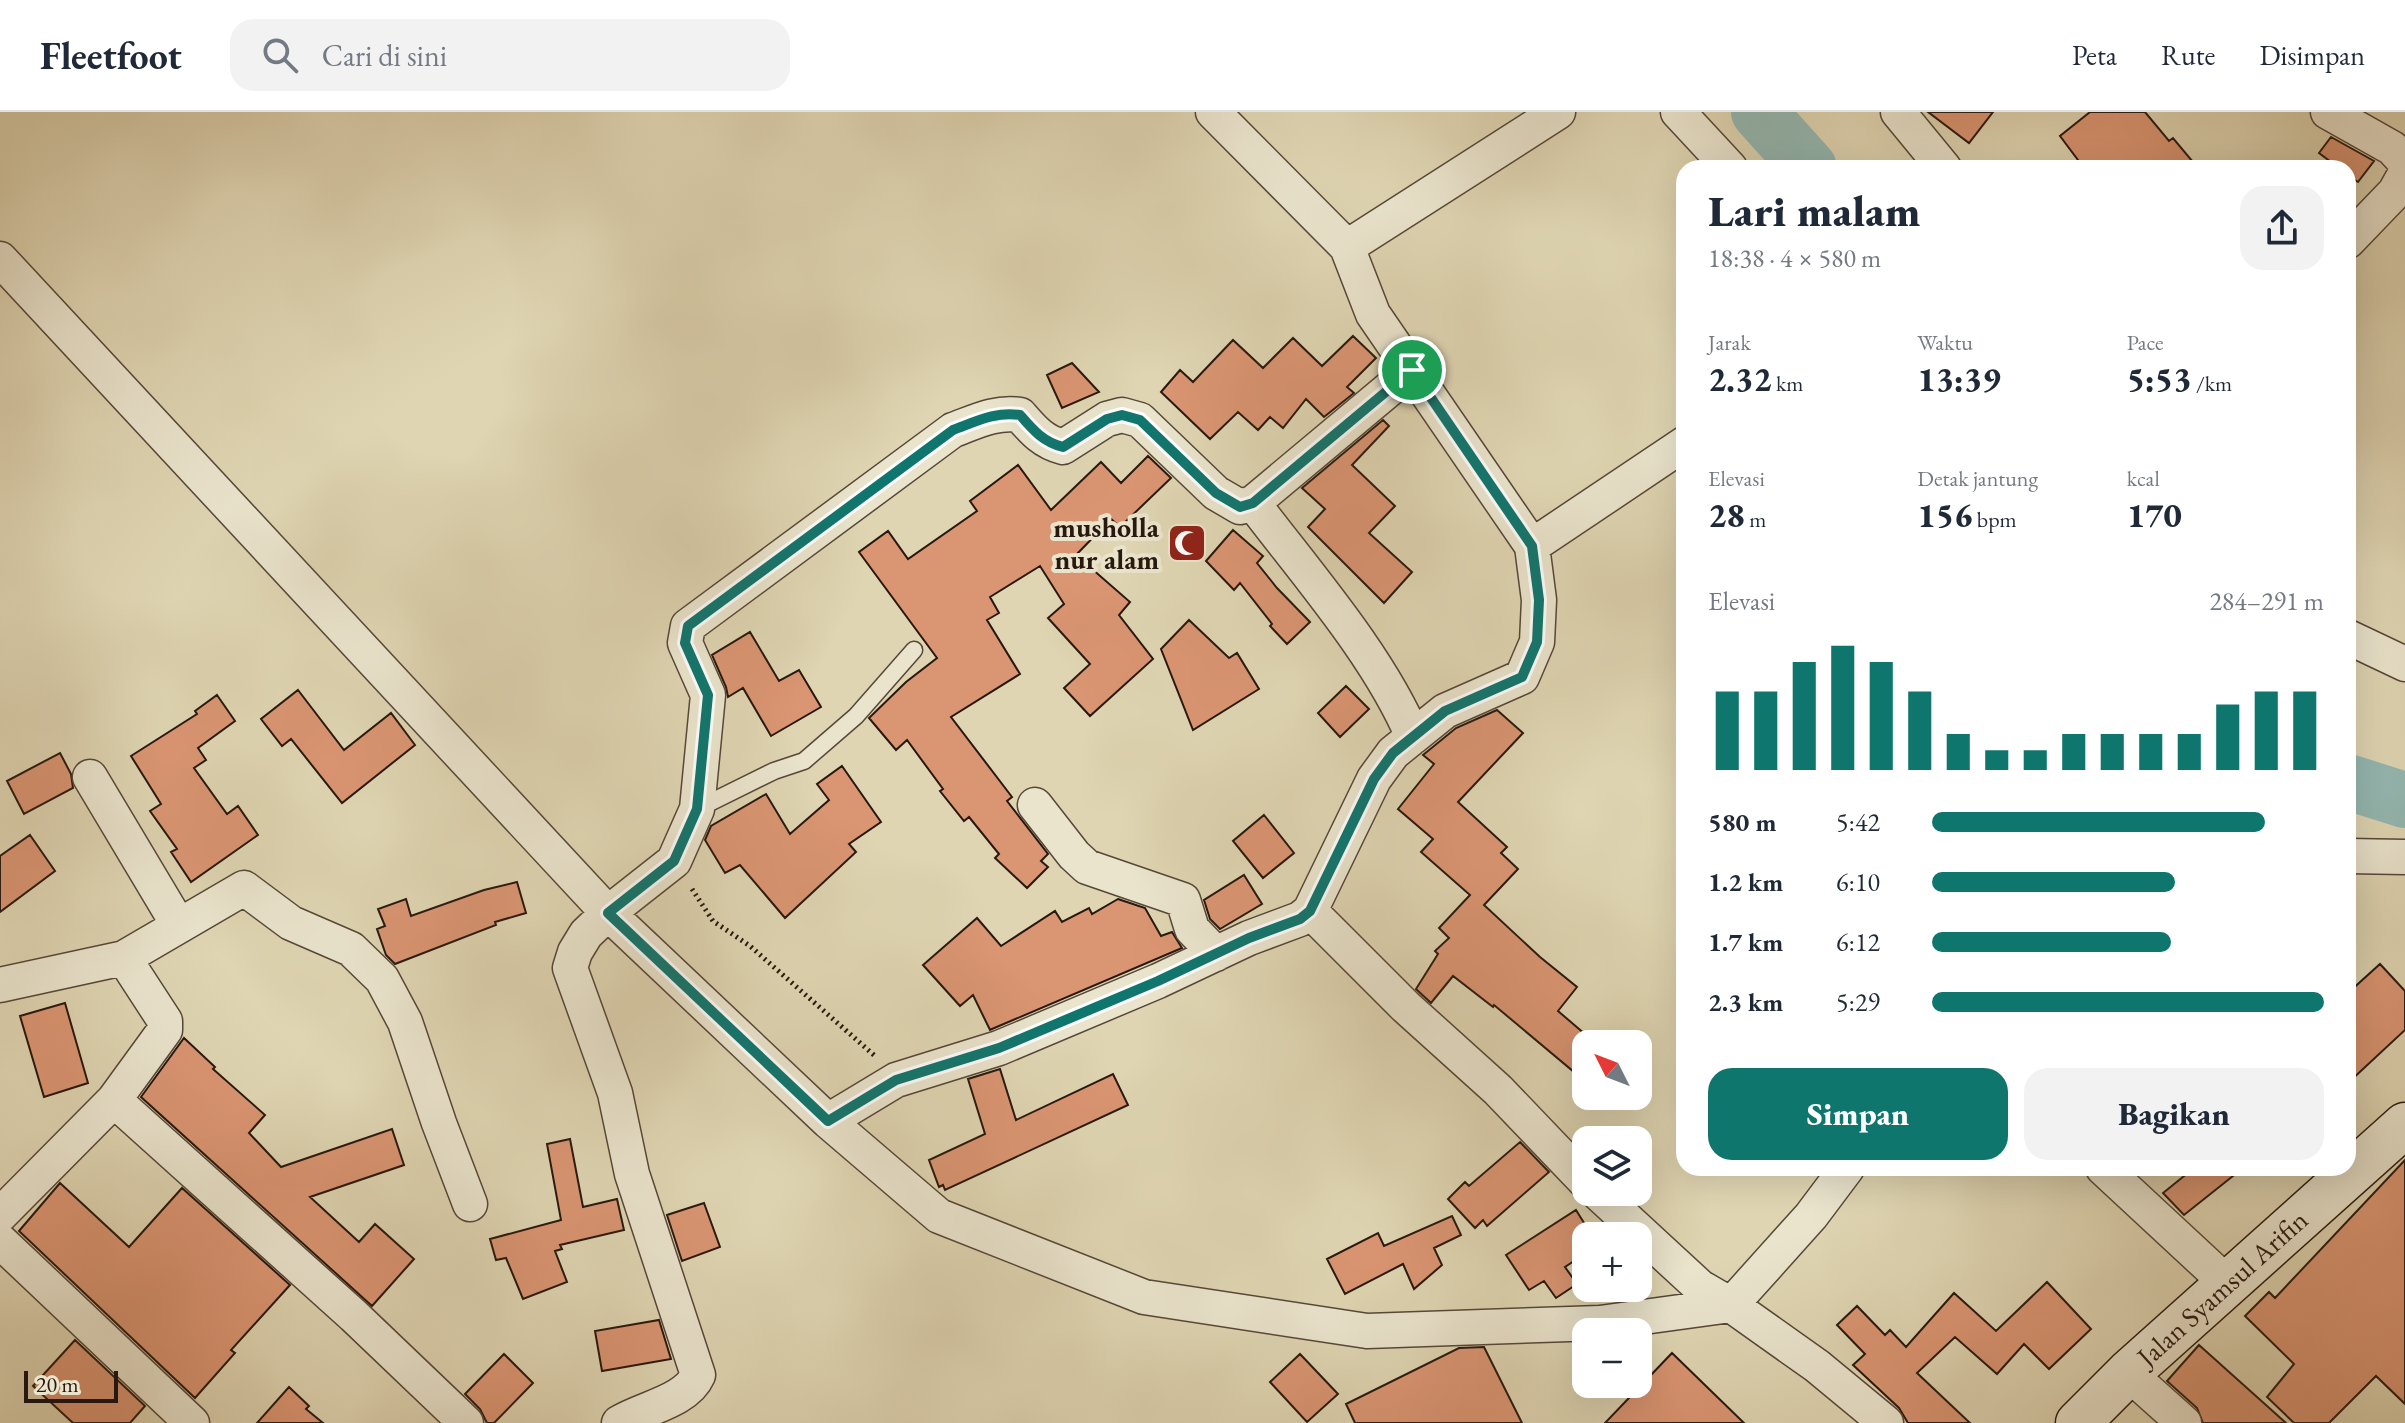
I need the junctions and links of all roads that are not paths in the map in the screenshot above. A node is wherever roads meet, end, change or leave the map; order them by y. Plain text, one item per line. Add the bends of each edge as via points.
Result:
1 (1213, 112) edge
2 (1558, 112) edge
3 (1678, 112) edge
4 (1898, 112) edge
5 (2328, 112) edge
6 (1723, 160) edge
7 (1937, 160) edge
8 (2405, 162) edge
9 (2405, 174) edge
10 (2356, 233) edge
11 (1347, 247) junction
12 (0, 259) edge
13 (1412, 370) junction
14 (1676, 449) edge
15 (1253, 503) junction
16 (1532, 546) junction
17 (2356, 641) edge
18 (914, 650) dead end
19 (2405, 664) edge
20 (1413, 737) junction
21 (90, 777) dead end
22 (1035, 805) dead end
23 (697, 809) junction
24 (2356, 856) edge
25 (2405, 857) edge
26 (1310, 911) junction
27 (608, 913) junction
28 (179, 926) junction
29 (1216, 954) junction
30 (124, 958) junction
31 (2, 981) edge
32 (114, 1100) junction
33 (828, 1121) junction
34 (2405, 1125) edge
35 (2356, 1155) edge
36 (1572, 1167) edge
37 (1841, 1176) edge
38 (2112, 1176) edge
39 (2335, 1176) edge
40 (470, 1204) dead end
41 (1612, 1206) edge
42 (0, 1215) edge
43 (0, 1241) edge
44 (2228, 1284) junction
45 (1731, 1305) junction
46 (2128, 1373) junction
47 (192, 1423) edge
48 (466, 1423) edge
49 (619, 1423) edge
50 (1886, 1423) edge
51 (2078, 1423) edge
52 (2184, 1423) edge

1 - 11 street
2 - 11 street
3 - 6 street
4 - 7 street
5 - 8 street via 2392,148
9 - 10 street
11 - 13 street via 1373,314
12 - 27 street
13 - 15 street
13 - 16 street
14 - 16 street
15 - 20 street via 1400,704
15 - 23 street via 1240,507 1216,493 1140,420 1122,415 1063,447 1036,434 1020,415 999,414 953,430 688,626 685,643 708,695
16 - 20 street via 1539,600 1537,642 1522,677 1445,711
17 - 19 street
18 - 23 lane via 856,716 804,761
20 - 26 street via 1374,779
21 - 28 street
22 - 29 street via 1087,867 1183,900 1192,929
23 - 27 street via 674,861
24 - 25 street
26 - 29 street
26 - 36 street
27 - 33 street
27 - 49 street via 586,934 570,968 615,1093 632,1174 698,1375 680,1394
28 - 30 street
28 - 40 street via 244,888 291,923 336,940 365,961 382,979 405,1022
29 - 33 street via 999,1048 896,1080
30 - 31 street
30 - 32 street via 165,1021 165,1030
32 - 42 street
32 - 48 street
33 - 45 street via 939,1216 1144,1297 1367,1331 1600,1323
34 - 35 main road, Jalan Syamsul Arifin
37 - 45 street
38 - 44 street
39 - 44 main road, Jalan Syamsul Arifin
41 - 45 street via 1700,1287
43 - 47 street
44 - 46 main road, Jalan Syamsul Arifin
45 - 50 street
46 - 51 main road, Jalan Syamsul Arifin
46 - 52 street

